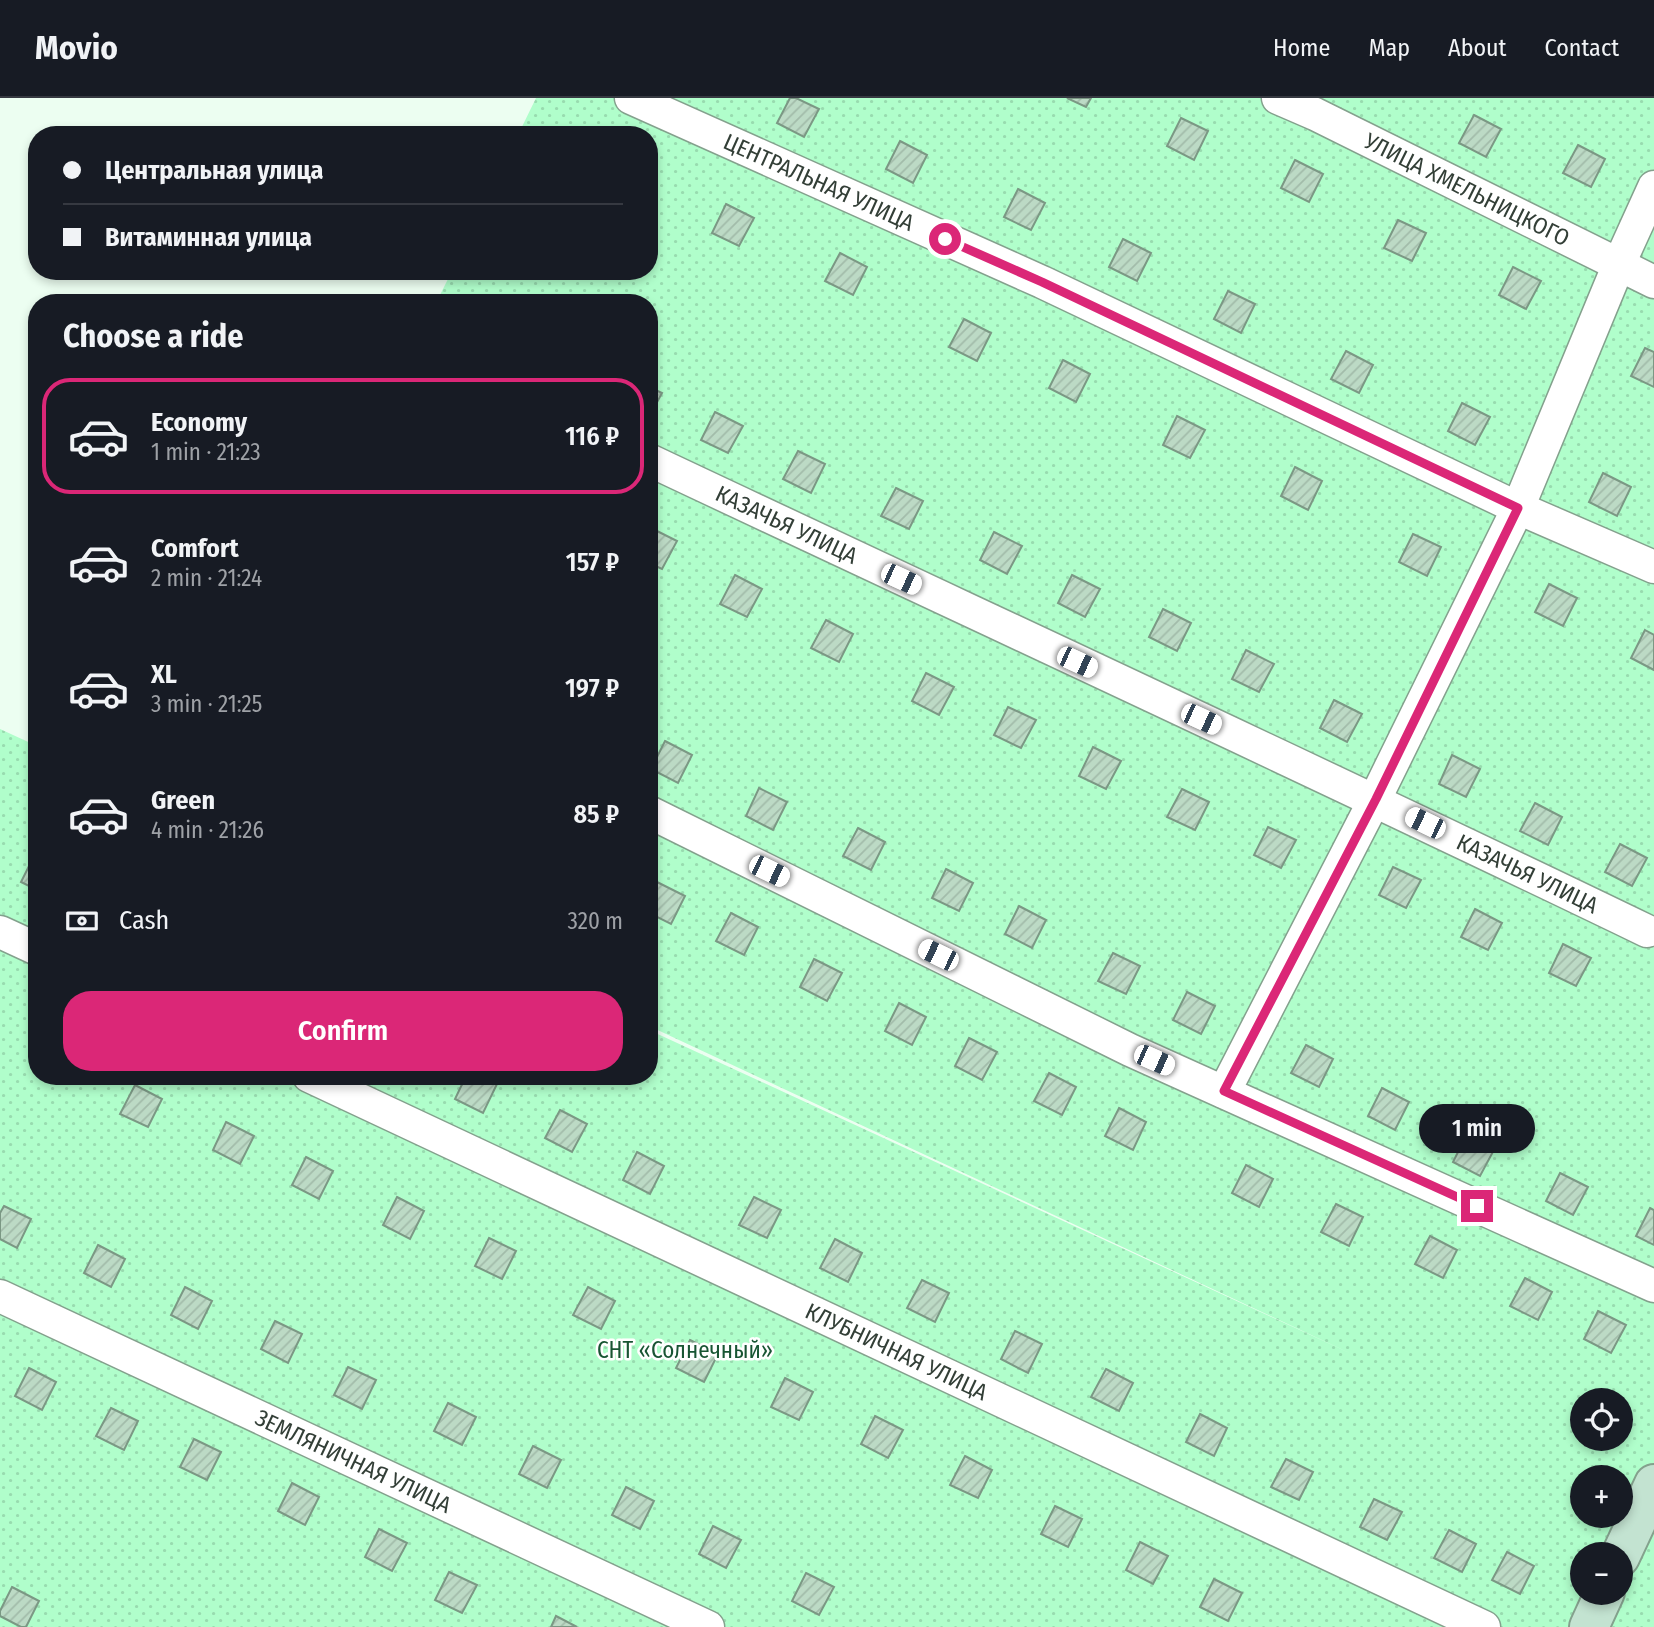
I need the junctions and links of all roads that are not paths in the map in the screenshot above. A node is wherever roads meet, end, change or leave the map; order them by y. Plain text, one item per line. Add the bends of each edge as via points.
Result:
1 (631, 98) edge
2 (1278, 98) edge
3 (1654, 187) edge
4 (1619, 264) junction
5 (1654, 282) edge
6 (658, 464) edge
7 (1518, 508) junction
8 (1654, 568) edge
9 (1376, 799) junction
10 (658, 816) edge
11 (1647, 931) dead end
12 (0, 932) edge
13 (28, 945) edge
14 (328, 1085) edge
15 (1224, 1091) junction
16 (1654, 1286) edge
17 (0, 1296) edge
18 (1654, 1484) edge
19 (1627, 1542) edge
20 (708, 1627) edge
21 (1484, 1627) edge

1 - 7 street, ЦЕНТРАЛЬНАЯ УЛИЦА via 1042,282
2 - 4 street, УЛИЦА ХМЕЛЬНИЦКОГО
3 - 4 street
4 - 5 street, УЛИЦА ХМЕЛЬНИЦКОГО
4 - 7 street
6 - 9 street, КАЗАЧЬЯ УЛИЦА
7 - 8 street, ЦЕНТРАЛЬНАЯ УЛИЦА
7 - 9 street
9 - 11 street, КАЗАЧЬЯ УЛИЦА
9 - 15 street
10 - 15 street via 1130,1050
12 - 13 street
14 - 21 street, КЛУБНИЧНАЯ УЛИЦА
15 - 16 street
17 - 20 street, ЗЕМЛЯНИЧНАЯ УЛИЦА
18 - 19 street

